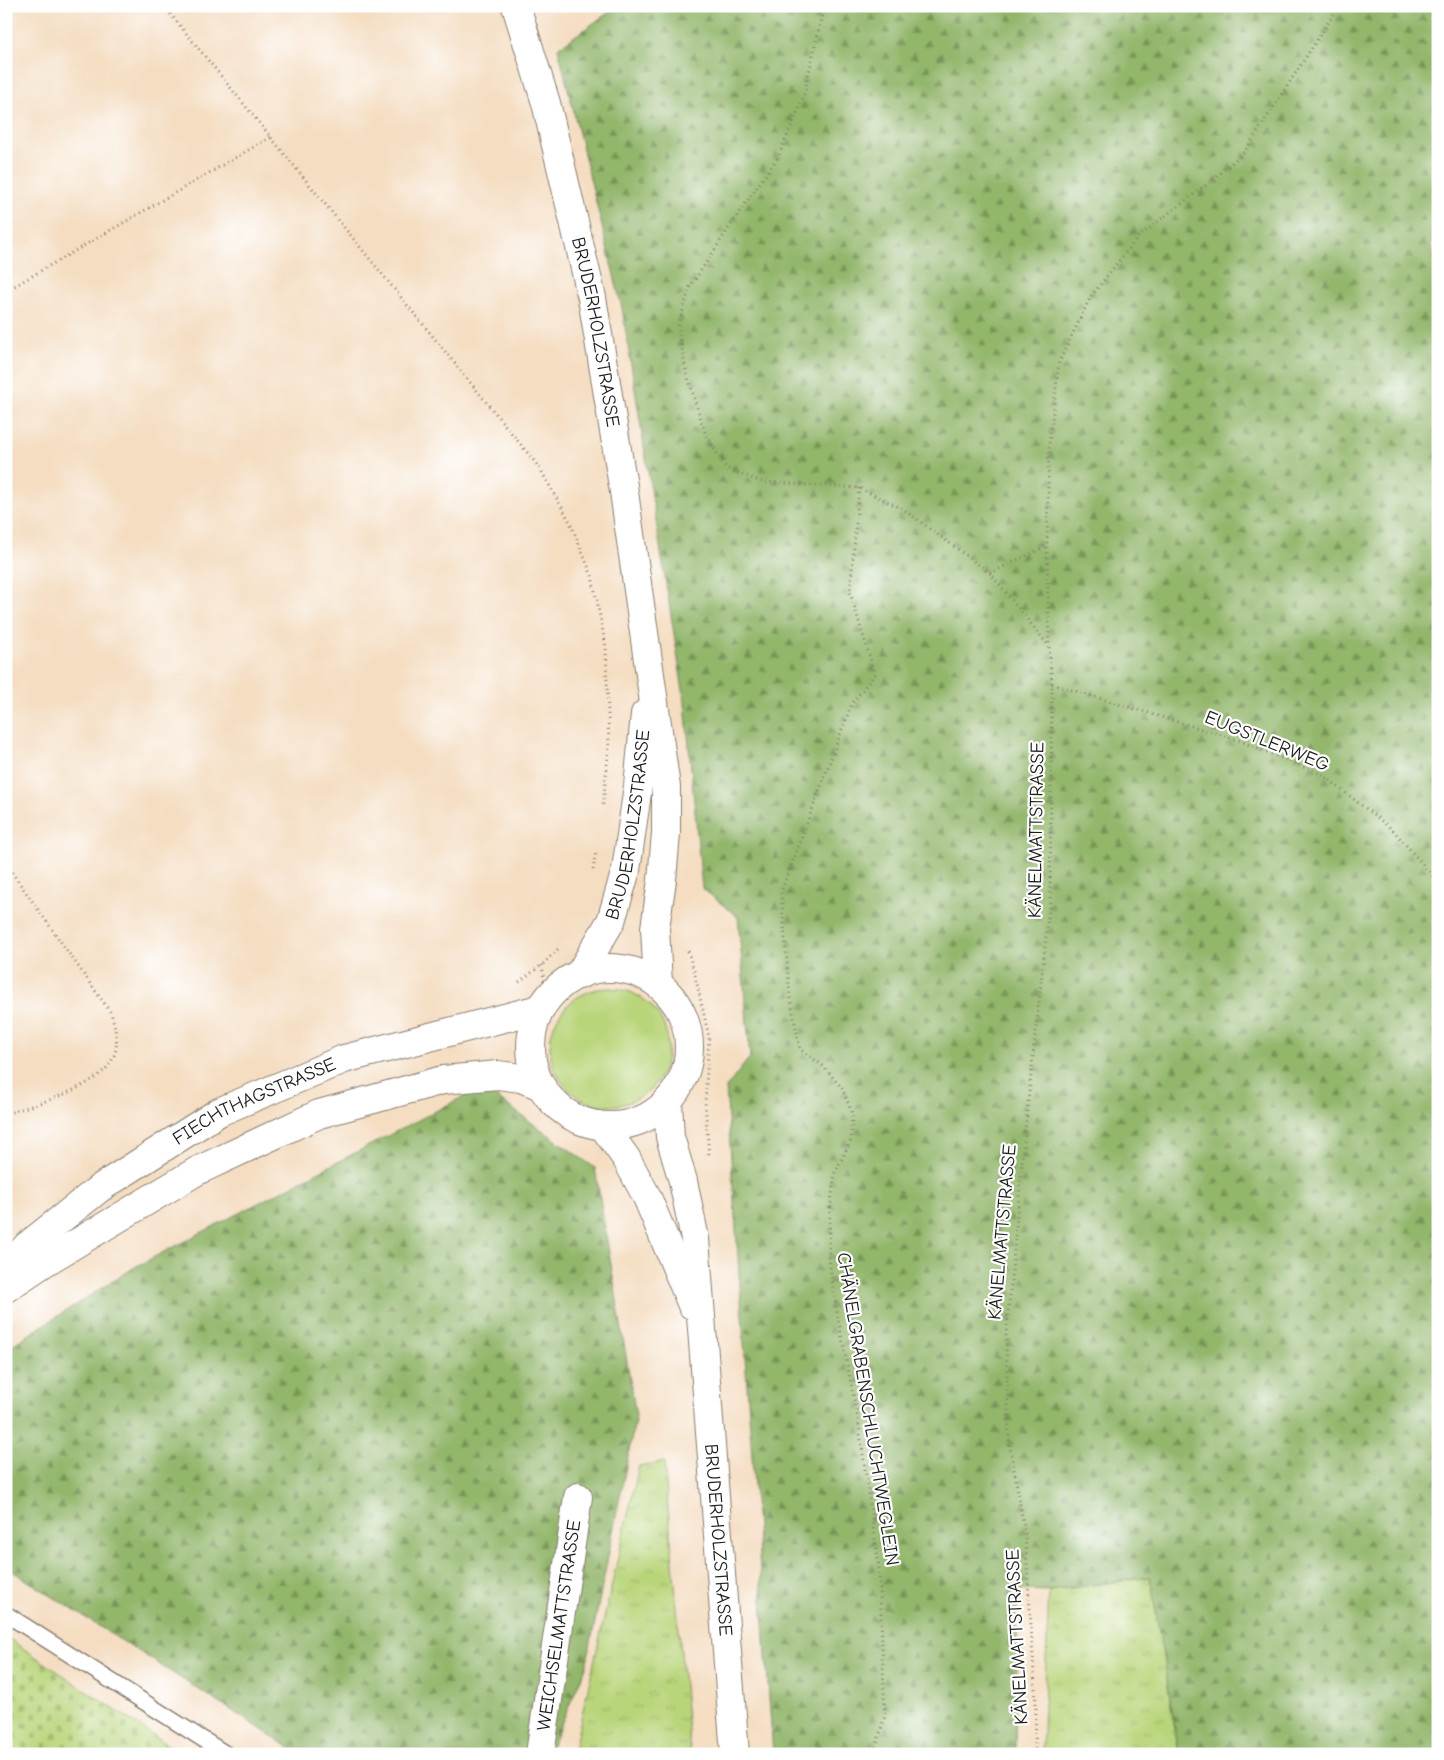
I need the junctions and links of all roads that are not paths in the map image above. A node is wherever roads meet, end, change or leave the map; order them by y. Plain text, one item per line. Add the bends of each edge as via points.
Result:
1 (516, 6) edge
2 (649, 665) junction
3 (579, 975) junction
4 (658, 984) junction
5 (540, 1010) junction
6 (541, 1086) junction
7 (668, 1102) junction
8 (603, 1126) junction
9 (6, 1269) edge
10 (6, 1288) edge
11 (702, 1327) junction
12 (578, 1497) dead end
13 (6, 1614) edge
14 (226, 1754) edge
15 (540, 1754) edge
16 (735, 1754) edge

1 - 2 main road, BRUDERHOLZSTRASSE via 546,103 592,298
2 - 3 main road, BRUDERHOLZSTRASSE via 638,786 626,870 611,921
2 - 4 main road, BRUDERHOLZSTRASSE via 666,787 666,833 655,928
3 - 4 main road, BRUDERHOLZSTRASSE via 601,969 625,970
3 - 5 main road, BRUDERHOLZSTRASSE via 559,987
4 - 7 main road, BRUDERHOLZSTRASSE via 675,1002 689,1035 686,1071
5 - 6 main road, BRUDERHOLZSTRASSE via 533,1031 531,1054
5 - 9 main road, FIECHTHAGSTRASSE via 344,1059 218,1112 100,1188 27,1246
6 - 8 main road, BRUDERHOLZSTRASSE via 567,1114
6 - 10 main road, FIECHTHAGSTRASSE via 521,1078 498,1075 443,1080 319,1114 197,1171
7 - 8 main road, BRUDERHOLZSTRASSE via 638,1122
7 - 11 main road, BRUDERHOLZSTRASSE via 670,1137 695,1238
8 - 11 main road, BRUDERHOLZSTRASSE via 626,1158 647,1197
11 - 16 main road, BRUDERHOLZSTRASSE
12 - 15 main road, WEICHSELMATTSTRASSE
13 - 14 lane

